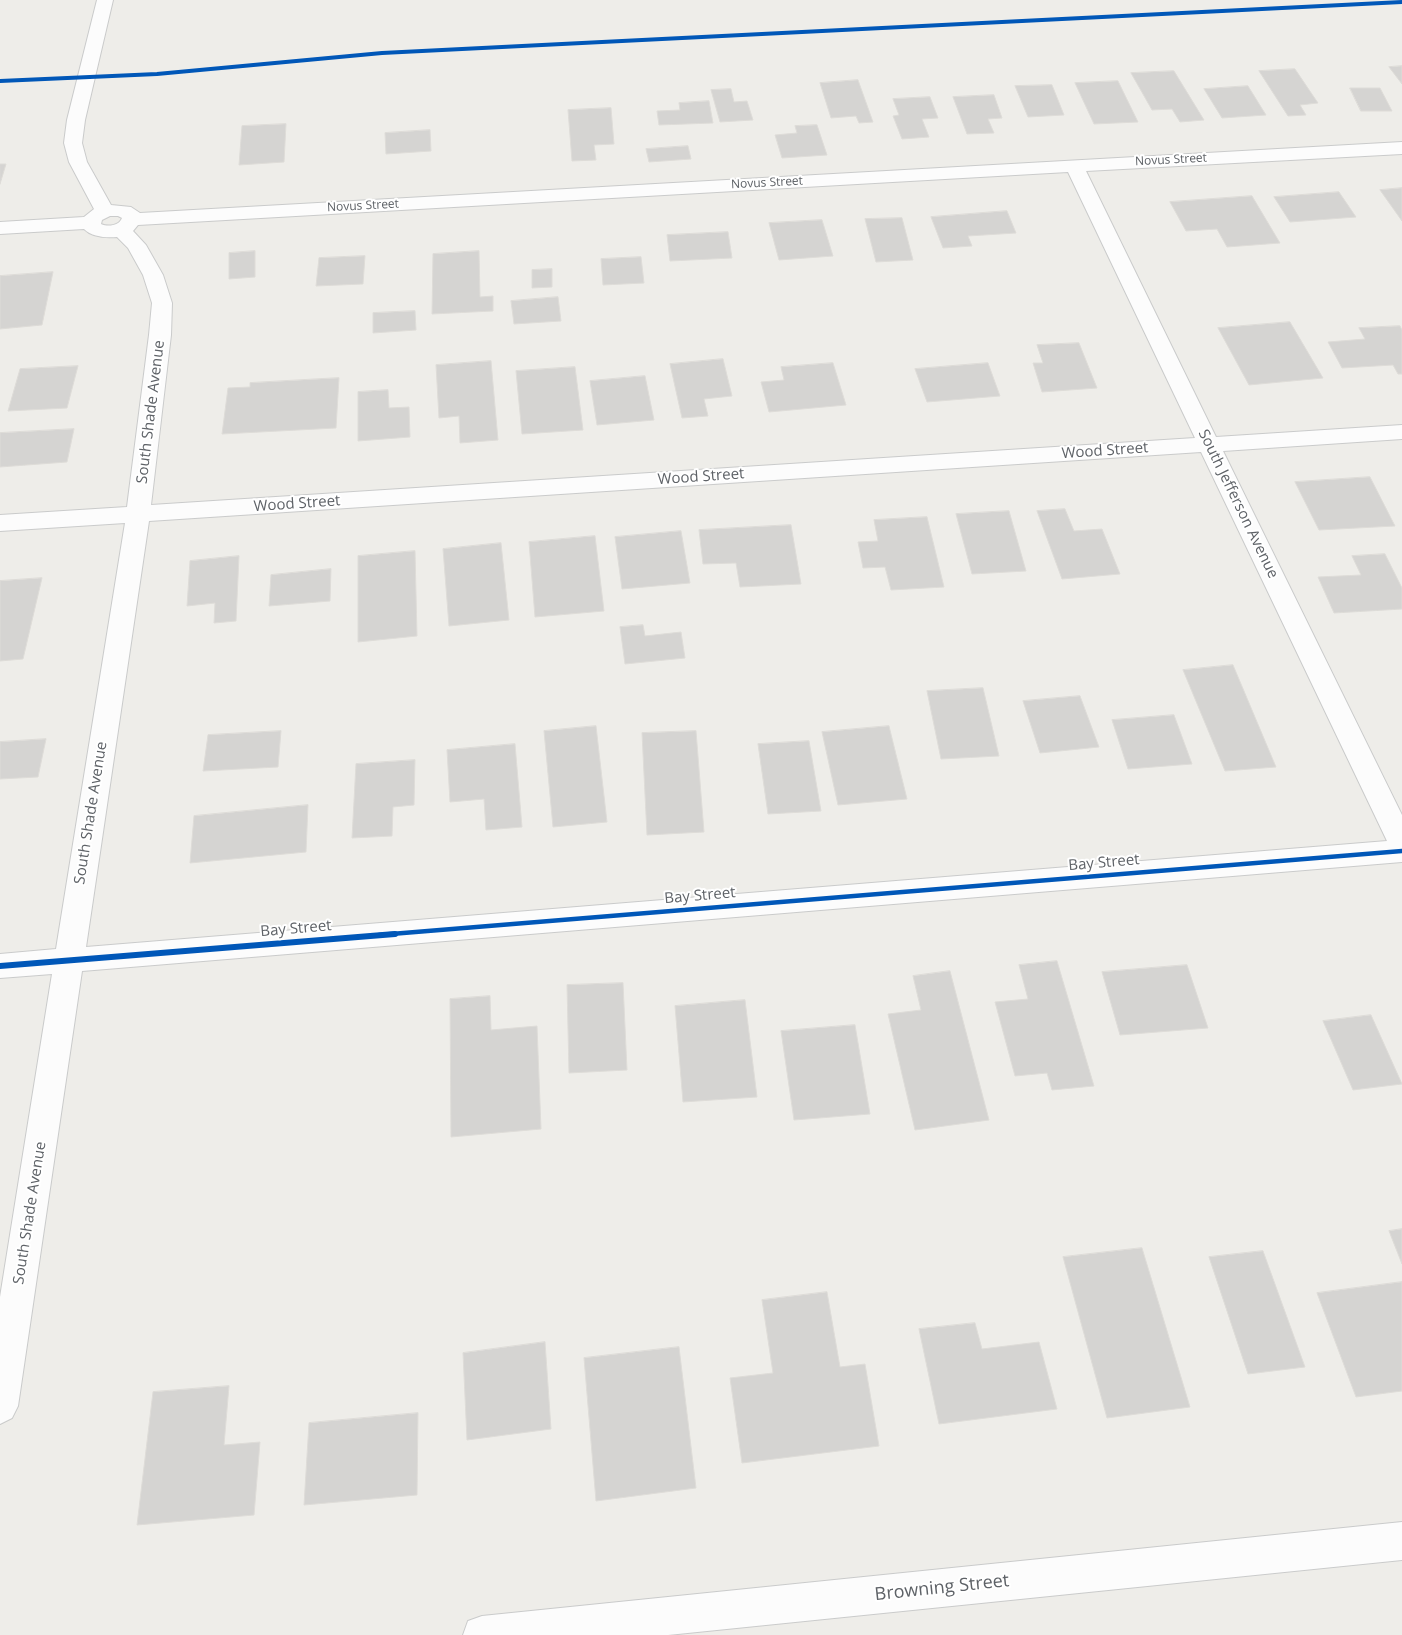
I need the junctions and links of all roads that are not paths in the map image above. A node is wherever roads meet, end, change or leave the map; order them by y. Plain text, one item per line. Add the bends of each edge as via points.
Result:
1 (105, 0) edge
2 (1402, 148) edge
3 (1074, 166) junction
4 (112, 221) junction
5 (0, 228) edge
6 (1402, 432) edge
7 (1210, 444) junction
8 (138, 514) junction
9 (0, 523) edge
10 (1402, 843) edge
11 (1402, 851) edge
12 (68, 960) junction
13 (0, 966) edge
14 (0, 1406) edge
15 (1402, 1541) edge
16 (482, 1635) edge

1 - 4 street, South Shade Avenue via 76,120 74,143 78,162
2 - 3 street, Novus Street
3 - 4 street, Novus Street
3 - 7 street, South Jefferson Avenue
4 - 5 street, Novus Street
4 - 8 street, South Shade Avenue via 136,245 150,269 162,303
6 - 7 street, Wood Street
7 - 8 street, Wood Street
7 - 10 street, South Jefferson Avenue
8 - 9 street, Wood Street
8 - 12 street, South Shade Avenue
11 - 12 street, Bay Street
12 - 13 street, Bay Street
12 - 14 street, South Shade Avenue
15 - 16 street, Browning Street

